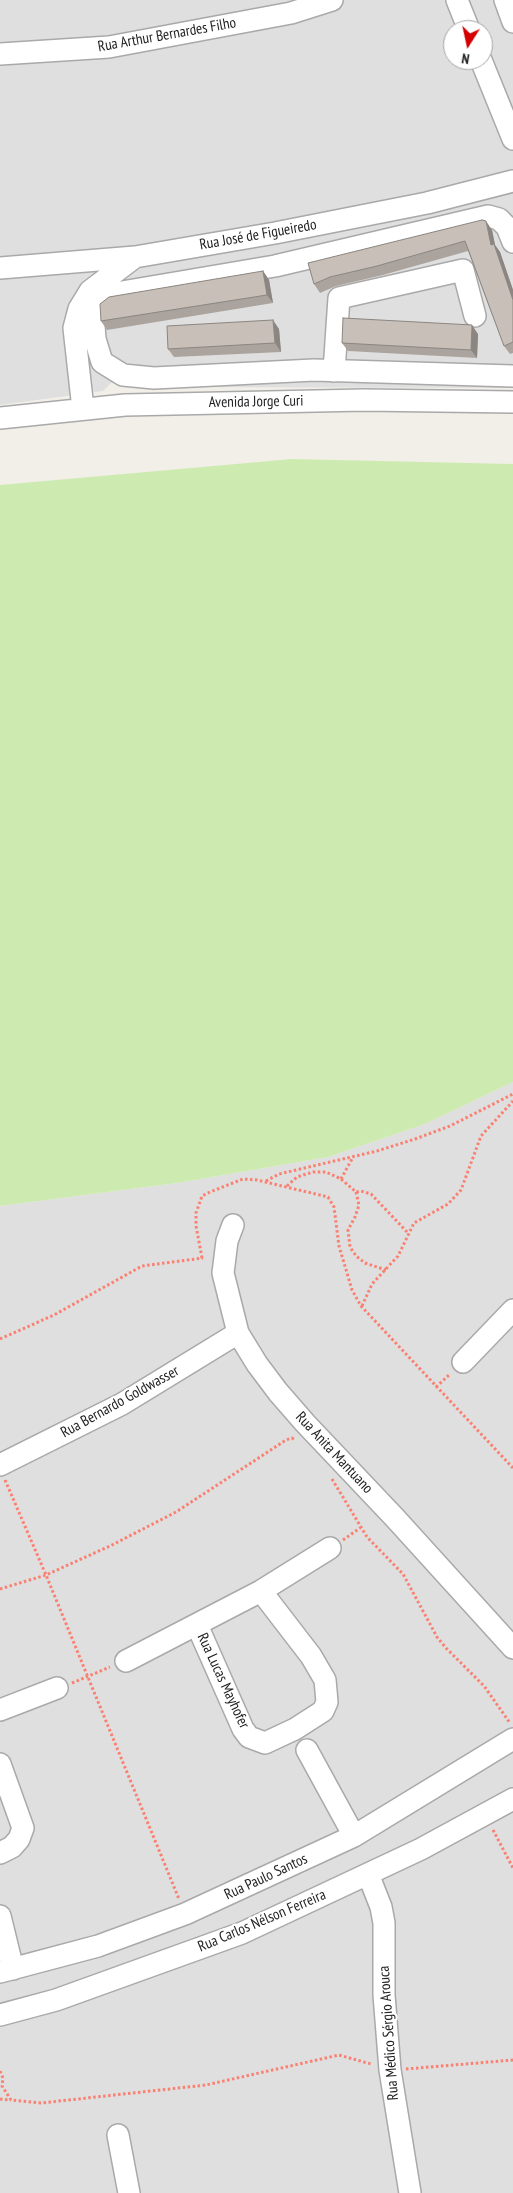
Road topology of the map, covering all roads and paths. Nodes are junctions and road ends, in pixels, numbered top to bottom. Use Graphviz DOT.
graph roads {
  1 [pos="332,0"];
  2 [pos="457,0"];
  3 [pos="505,0"];
  4 [pos="465,20"];
  5 [pos="513,22"];
  6 [pos="0,54"];
  7 [pos="485,70"];
  8 [pos="513,139"];
  9 [pos="513,181"];
  10 [pos="513,242"];
  11 [pos="135,257"];
  12 [pos="0,268"];
  13 [pos="475,316"];
  14 [pos="324,371"];
  15 [pos="513,376"];
  16 [pos="317,401"];
  17 [pos="513,402"];
  18 [pos="83,409"];
  19 [pos="0,418"];
  20 [pos="513,1094"];
  21 [pos="513,1101"];
  22 [pos="353,1157"];
  23 [pos="341,1179"];
  24 [pos="266,1181"];
  25 [pos="287,1186"];
  26 [pos="356,1192"];
  27 [pos="233,1225"];
  28 [pos="408,1233"];
  29 [pos="224,1256"];
  30 [pos="202,1258"];
  31 [pos="386,1270"];
  32 [pos="361,1306"];
  33 [pos="513,1310"];
  34 [pos="238,1333"];
  35 [pos="0,1339"];
  36 [pos="463,1362"];
  37 [pos="444,1379"];
  38 [pos="436,1387"];
  39 [pos="297,1441"];
  40 [pos="513,1468"];
  41 [pos="2,1471"];
  42 [pos="328,1474"];
  43 [pos="360,1528"];
  44 [pos="351,1534"];
  45 [pos="330,1548"];
  46 [pos="46,1575"];
  47 [pos="0,1589"];
  48 [pos="261,1591"];
  49 [pos="197,1625"];
  50 [pos="513,1648"];
  51 [pos="126,1660"];
  52 [pos="104,1670"];
  53 [pos="88,1677"];
  54 [pos="79,1680"];
  55 [pos="57,1688"];
  56 [pos="0,1710"];
  57 [pos="313,1718"];
  58 [pos="513,1727"];
  59 [pos="277,1738"];
  60 [pos="513,1739"];
  61 [pos="307,1750"];
  62 [pos="0,1764"];
  63 [pos="513,1798"];
  64 [pos="486,1813"];
  65 [pos="354,1836"];
  66 [pos="0,1853"];
  67 [pos="513,1868"];
  68 [pos="368,1874"];
  69 [pos="185,1914"];
  70 [pos="0,1916"];
  71 [pos="6,1971"];
  72 [pos="0,2015"];
  73 [pos="513,2060"];
  74 [pos="390,2070"];
  75 [pos="0,2071"];
  76 [pos="1,2088"];
  77 [pos="0,2099"];
  78 [pos="11,2100"];
  79 [pos="118,2135"];
  80 [pos="130,2193"];
  81 [pos="410,2193"];
  1 -- 6 [label="street, Rua Arthur Bernardes Filho"];
  2 -- 4 [label="street"];
  3 -- 5 [label="street"];
  7 -- 8 [label="street"];
  9 -- 11 [label="street, Rua José de Figueiredo"];
  10 -- 14 [label="street"];
  11 -- 12 [label="street, Rua José de Figueiredo"];
  11 -- 18 [label="street"];
  13 -- 14 [label="street"];
  14 -- 15 [label="street"];
  14 -- 16 [label="street"];
  16 -- 17 [label="street, Avenida Jorge Curi"];
  16 -- 18 [label="street, Avenida Jorge Curi"];
  18 -- 19 [label="street, Avenida Jorge Curi"];
  20 -- 22 [label="path"];
  21 -- 28 [label="path"];
  22 -- 23 [label="path"];
  22 -- 24 [label="path"];
  23 -- 25 [label="path"];
  23 -- 26 [label="path"];
  24 -- 25 [label="path"];
  24 -- 30 [label="path"];
  25 -- 32 [label="path"];
  26 -- 28 [label="path"];
  26 -- 31 [label="path"];
  27 -- 29 [label="street, Rua Anita Mantuano"];
  28 -- 31 [label="path"];
  29 -- 30 [label="path"];
  29 -- 34 [label="street, Rua Anita Mantuano"];
  30 -- 35 [label="path"];
  31 -- 32 [label="path"];
  32 -- 38 [label="path"];
  33 -- 36 [label="street"];
  34 -- 41 [label="street, Rua Bernardo Goldwasser"];
  34 -- 50 [label="street, Rua Anita Mantuano"];
  37 -- 38 [label="path"];
  38 -- 40 [label="path"];
  39 -- 46 [label="path"];
  41 -- 46 [label="path"];
  42 -- 43 [label="path"];
  43 -- 44 [label="path"];
  43 -- 58 [label="path"];
  45 -- 48 [label="street"];
  46 -- 47 [label="path"];
  46 -- 53 [label="path"];
  48 -- 49 [label="street"];
  48 -- 57 [label="street, Rua Lucas Mayhofer"];
  49 -- 51 [label="street"];
  49 -- 59 [label="street, Rua Lucas Mayhofer"];
  52 -- 53 [label="path"];
  53 -- 54 [label="path"];
  53 -- 69 [label="path"];
  55 -- 56 [label="street"];
  57 -- 59 [label="street, Rua Lucas Mayhofer"];
  57 -- 61 [label="street, Rua Lucas Mayhofer"];
  59 -- 61 [label="street, Rua Lucas Mayhofer"];
  60 -- 65 [label="street, Rua Paulo Santos"];
  61 -- 65 [label="street"];
  62 -- 66 [label="street"];
  63 -- 64 [label="street, Rua Carlos Nélson Ferreira"];
  64 -- 67 [label="path"];
  64 -- 68 [label="street, Rua Carlos Nélson Ferreira"];
  65 -- 69 [label="street, Rua Paulo Santos"];
  68 -- 72 [label="street, Rua Carlos Nélson Ferreira"];
  68 -- 74 [label="street, Rua Médico Sérgio Arouca"];
  69 -- 71 [label="street, Rua Paulo Santos"];
  70 -- 71 [label="street"];
  73 -- 74 [label="path"];
  74 -- 78 [label="path"];
  74 -- 81 [label="street, Rua Médico Sérgio Arouca"];
  75 -- 76 [label="path"];
  76 -- 78 [label="path"];
  77 -- 78 [label="path"];
  79 -- 80 [label="street"];
}
